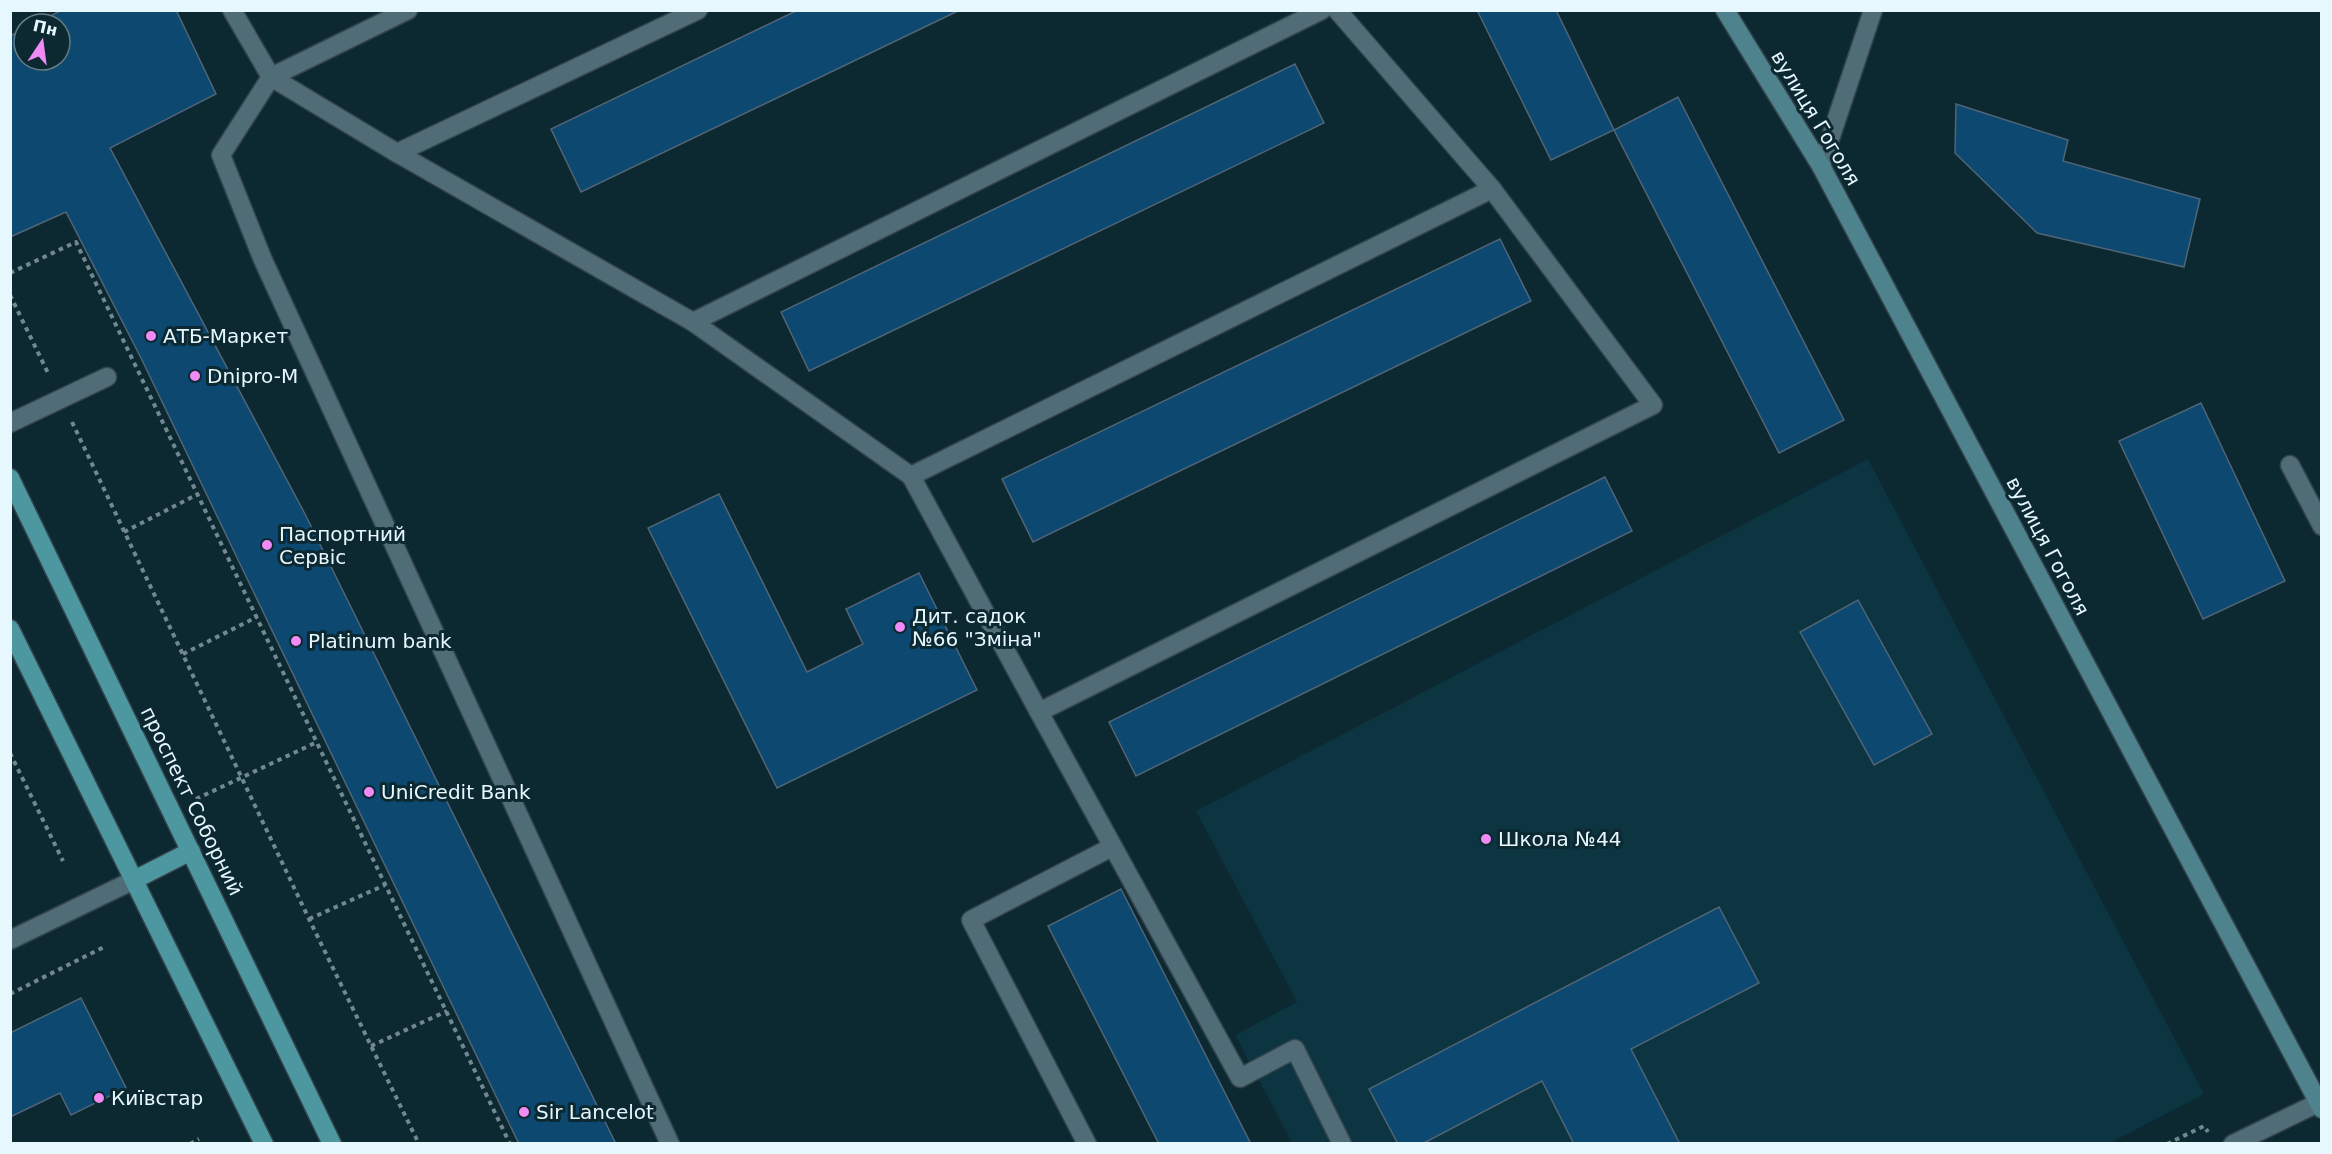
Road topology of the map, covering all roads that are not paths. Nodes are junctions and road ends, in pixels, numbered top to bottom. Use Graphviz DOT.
graph roads {
  1 [pos="232,10"];
  2 [pos="408,10"];
  3 [pos="698,10"];
  4 [pos="1322,10"];
  5 [pos="1337,10"];
  6 [pos="1725,10"];
  7 [pos="1873,10"];
  8 [pos="271,77"];
  9 [pos="396,153"];
  10 [pos="1821,166"];
  11 [pos="1492,189"];
  12 [pos="693,322"];
  13 [pos="107,377"];
  14 [pos="10,423"];
  15 [pos="2290,465"];
  16 [pos="911,476"];
  17 [pos="10,478"];
  18 [pos="2322,526"];
  19 [pos="10,629"];
  20 [pos="1039,712"];
  21 [pos="1112,847"];
  22 [pos="191,851"];
  23 [pos="134,880"];
  24 [pos="10,940"];
  25 [pos="2320,1106"];
  26 [pos="264,1143"];
  27 [pos="332,1143"];
  28 [pos="670,1143"];
  29 [pos="1087,1143"];
  30 [pos="1342,1143"];
  31 [pos="2234,1143"];
  1 -- 8 [label="street"];
  2 -- 8 [label="street"];
  3 -- 9 [label="street"];
  4 -- 12 [label="street"];
  5 -- 11 [label="street"];
  6 -- 10 [label="street, вулиця Гоголя"];
  7 -- 10 [label="street"];
  8 -- 9 [label="street"];
  8 -- 28 [label="street"];
  9 -- 12 [label="street"];
  10 -- 25 [label="street, вулиця Гоголя"];
  11 -- 16 [label="street"];
  11 -- 20 [label="street"];
  12 -- 16 [label="street"];
  13 -- 14 [label="street"];
  15 -- 18 [label="street"];
  16 -- 20 [label="street"];
  17 -- 22 [label="main road, проспект Соборний"];
  19 -- 23 [label="main road"];
  20 -- 21 [label="street"];
  21 -- 29 [label="street"];
  21 -- 30 [label="street"];
  22 -- 23 [label="main road"];
  22 -- 27 [label="main road, проспект Соборний"];
  23 -- 24 [label="street"];
  23 -- 26 [label="main road"];
  25 -- 31 [label="street"];
}
